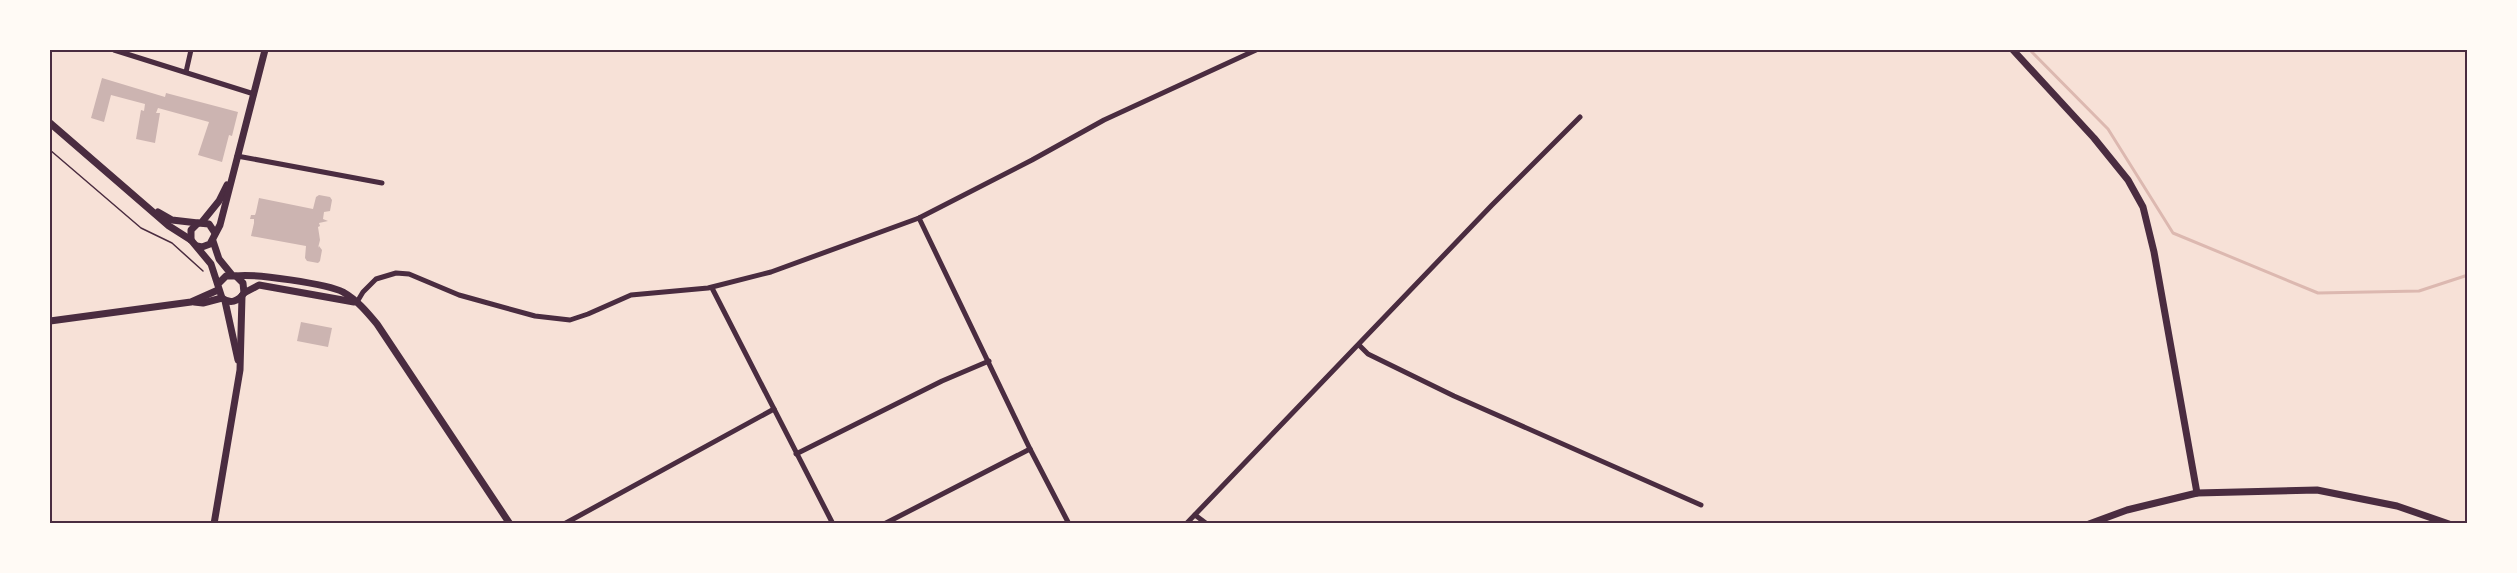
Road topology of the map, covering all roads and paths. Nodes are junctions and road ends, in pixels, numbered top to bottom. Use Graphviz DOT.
graph roads {
  1 [pos="114,50"];
  2 [pos="191,50"];
  3 [pos="265,50"];
  4 [pos="1256,50"];
  5 [pos="2013,50"];
  6 [pos="186,72"];
  7 [pos="254,94"];
  8 [pos="1580,117"];
  9 [pos="50,123"];
  10 [pos="50,150"];
  11 [pos="237,156"];
  12 [pos="231,177"];
  13 [pos="382,183"];
  14 [pos="146,205"];
  15 [pos="919,218"];
  16 [pos="200,223"];
  17 [pos="214,233"];
  18 [pos="191,240"];
  19 [pos="213,241"];
  20 [pos="197,246"];
  21 [pos="207,276"];
  22 [pos="234,276"];
  23 [pos="218,287"];
  24 [pos="712,288"];
  25 [pos="243,295"];
  26 [pos="224,300"];
  27 [pos="191,302"];
  28 [pos="357,302"];
  29 [pos="50,321"];
  30 [pos="1359,345"];
  31 [pos="989,361"];
  32 [pos="240,370"];
  33 [pos="774,409"];
  34 [pos="1030,449"];
  35 [pos="796,454"];
  36 [pos="2197,493"];
  37 [pos="1701,506"];
  38 [pos="1195,514"];
  39 [pos="214,524"];
  40 [pos="510,524"];
  41 [pos="564,524"];
  42 [pos="833,524"];
  43 [pos="884,524"];
  44 [pos="1069,524"];
  45 [pos="1186,524"];
  46 [pos="1207,524"];
  47 [pos="2089,524"];
  48 [pos="2449,524"];
  1 -- 6 [label="street"];
  2 -- 6 [label="street"];
  3 -- 7 [label="street"];
  4 -- 15 [label="street"];
  5 -- 36 [label="street"];
  6 -- 7 [label="street"];
  7 -- 11 [label="street"];
  8 -- 30 [label="street"];
  9 -- 14 [label="street"];
  10 -- 21 [label="path"];
  11 -- 12 [label="street"];
  11 -- 13 [label="street"];
  12 -- 16 [label="street"];
  12 -- 17 [label="street"];
  14 -- 16 [label="street"];
  14 -- 18 [label="street"];
  15 -- 24 [label="street"];
  15 -- 31 [label="street"];
  16 -- 17 [label="street"];
  16 -- 18 [label="street"];
  17 -- 19 [label="street"];
  18 -- 20 [label="street"];
  19 -- 20 [label="street"];
  19 -- 22 [label="street"];
  20 -- 23 [label="street"];
  22 -- 23 [label="street"];
  22 -- 25 [label="street"];
  22 -- 28 [label="street"];
  23 -- 26 [label="street"];
  23 -- 27 [label="street"];
  24 -- 28 [label="street"];
  24 -- 33 [label="street"];
  25 -- 26 [label="street"];
  25 -- 28 [label="street"];
  25 -- 32 [label="street"];
  26 -- 27 [label="street"];
  26 -- 32 [label="street"];
  27 -- 29 [label="street"];
  28 -- 40 [label="street"];
  30 -- 37 [label="street"];
  30 -- 38 [label="street"];
  31 -- 34 [label="street"];
  31 -- 35 [label="street"];
  32 -- 39 [label="street"];
  33 -- 35 [label="street"];
  33 -- 41 [label="street"];
  34 -- 43 [label="street"];
  34 -- 44 [label="street"];
  35 -- 42 [label="street"];
  36 -- 47 [label="street"];
  36 -- 48 [label="street"];
  38 -- 45 [label="street"];
  38 -- 46 [label="street"];
}
